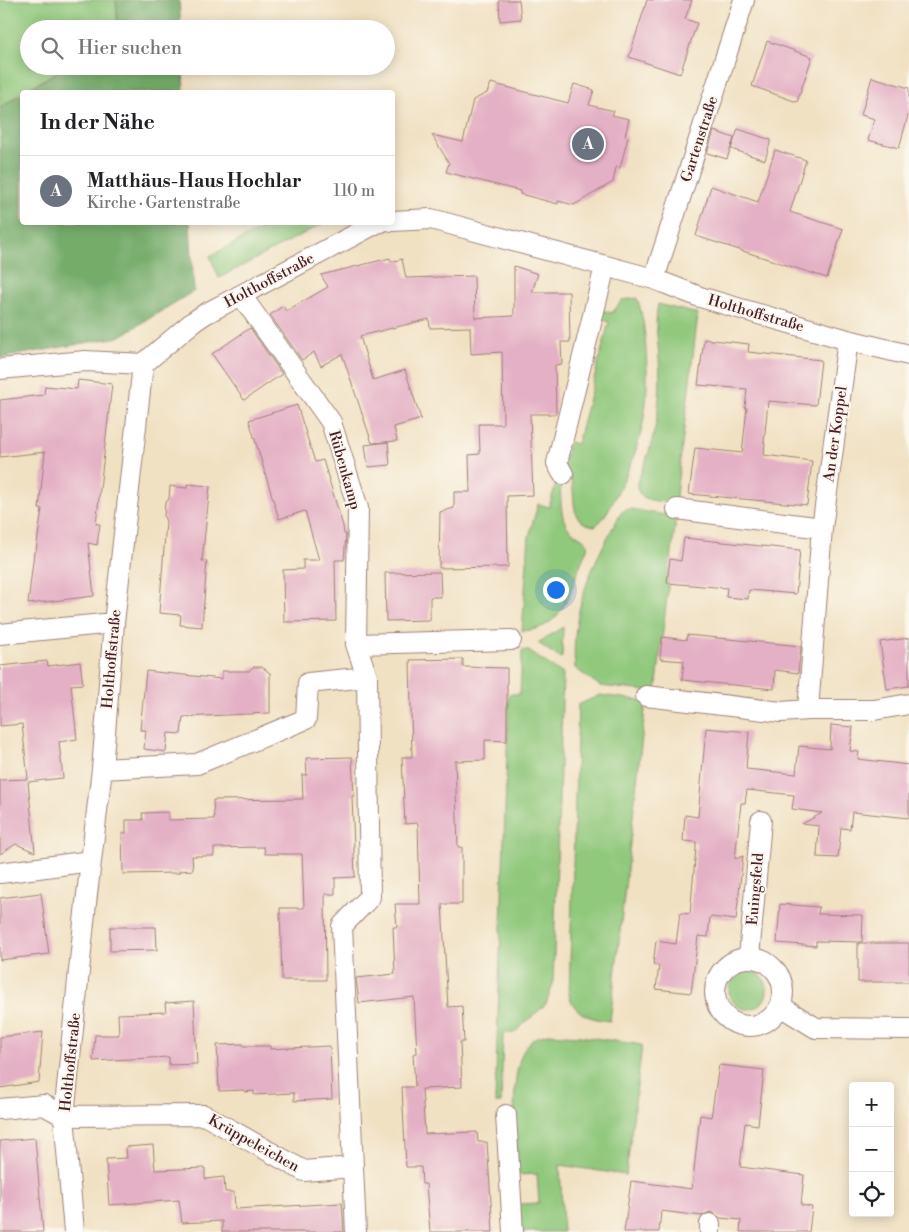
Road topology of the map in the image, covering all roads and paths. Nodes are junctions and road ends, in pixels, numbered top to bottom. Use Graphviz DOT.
graph roads {
  1 [pos="744,0"];
  2 [pos="395,221"];
  3 [pos="373,225"];
  4 [pos="606,266"];
  5 [pos="654,278"];
  6 [pos="241,295"];
  7 [pos="848,340"];
  8 [pos="909,354"];
  9 [pos="143,364"];
  10 [pos="0,370"];
  11 [pos="564,474"];
  12 [pos="677,509"];
  13 [pos="822,528"];
  14 [pos="114,623"];
  15 [pos="0,634"];
  16 [pos="511,640"];
  17 [pos="356,644"];
  18 [pos="367,677"];
  19 [pos="646,696"];
  20 [pos="909,704"];
  21 [pos="808,710"];
  22 [pos="102,770"];
  23 [pos="761,821"];
  24 [pos="91,861"];
  25 [pos="0,873"];
  26 [pos="749,957"];
  27 [pos="780,1006"];
  28 [pos="909,1029"];
  29 [pos="0,1109"];
  30 [pos="64,1116"];
  31 [pos="506,1116"];
  32 [pos="353,1167"];
  33 [pos="74,1232"];
  34 [pos="356,1232"];
  35 [pos="513,1232"];
  1 -- 5 [label="street, Gartenstraße"];
  2 -- 4 [label="street, Holthoffstraße"];
  3 -- 6 [label="street, Holthoffstraße"];
  4 -- 5 [label="street, Holthoffstraße"];
  4 -- 11 [label="street"];
  5 -- 7 [label="street, Holthoffstraße"];
  6 -- 9 [label="street, Holthoffstraße"];
  6 -- 17 [label="street, Rübenkamp"];
  7 -- 8 [label="street, Holthoffstraße"];
  7 -- 13 [label="street, An der Koppel"];
  9 -- 10 [label="street"];
  9 -- 14 [label="street, Holthoffstraße"];
  12 -- 13 [label="street"];
  13 -- 21 [label="street, An der Koppel"];
  14 -- 15 [label="street"];
  14 -- 22 [label="street, Holthoffstraße"];
  16 -- 17 [label="street"];
  17 -- 18 [label="street, Rübenkamp"];
  18 -- 22 [label="street"];
  18 -- 32 [label="street, Rübenkamp"];
  19 -- 21 [label="street"];
  20 -- 21 [label="street"];
  22 -- 24 [label="street, Holthoffstraße"];
  23 -- 26 [label="street, Euingsfeld"];
  24 -- 25 [label="street"];
  24 -- 30 [label="street, Holthoffstraße"];
  26 -- 27 [label="street"];
  26 -- 27 [label="street"];
  27 -- 28 [label="street"];
  29 -- 30 [label="street"];
  30 -- 32 [label="street, Krüppeleichen"];
  30 -- 33 [label="street, Holthoffstraße"];
  31 -- 35 [label="street"];
  32 -- 34 [label="street"];
}
